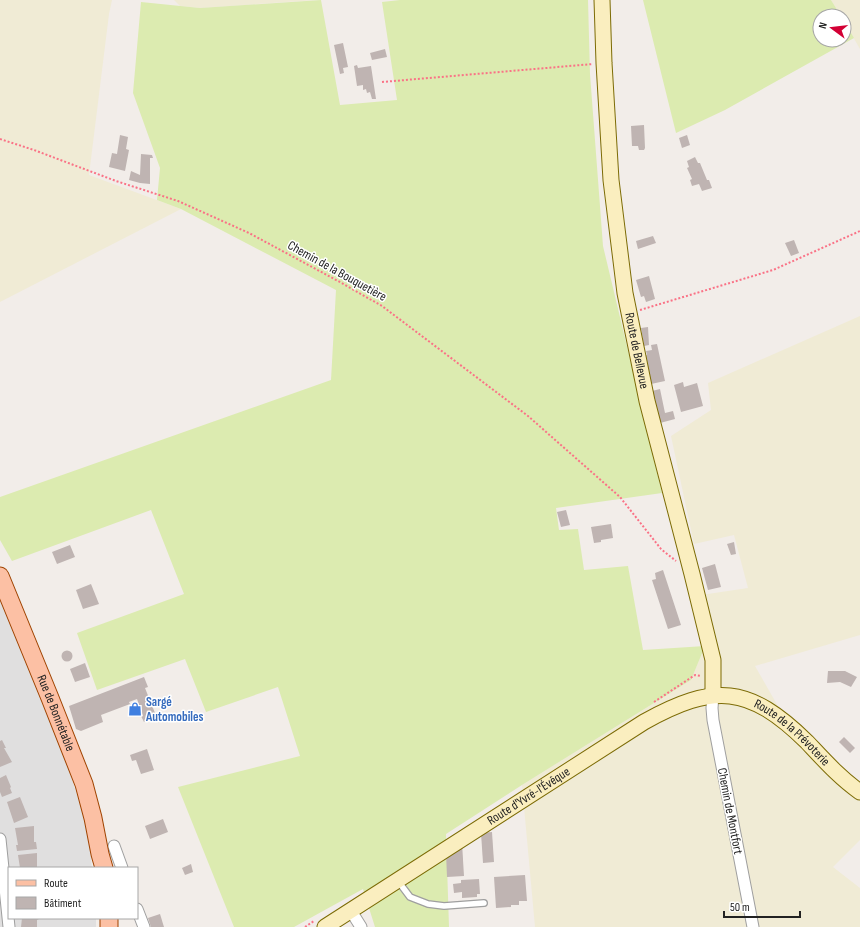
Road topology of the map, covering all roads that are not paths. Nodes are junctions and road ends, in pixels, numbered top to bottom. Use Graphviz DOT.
graph roads {
  1 [pos="602,0"];
  2 [pos="0,576"];
  3 [pos="713,695"];
  4 [pos="860,792"];
  5 [pos="0,839"];
  6 [pos="104,859"];
  7 [pos="120,867"];
  8 [pos="398,880"];
  9 [pos="484,903"];
  10 [pos="351,911"];
  11 [pos="138,912"];
  12 [pos="8,917"];
  13 [pos="144,927"];
  14 [pos="325,927"];
  15 [pos="362,927"];
  16 [pos="753,927"];
  1 -- 3 [label="street, Route de Bellevue"];
  2 -- 6 [label="main road, Rue de Bonnétable"];
  3 -- 4 [label="street, Route de la Prévoterie"];
  3 -- 8 [label="street, Route d'Yvré-l'Évêque"];
  3 -- 16 [label="street, Chemin de Montfort"];
  5 -- 12 [label="street"];
  6 -- 7 [label="street"];
  8 -- 9 [label="lane"];
  8 -- 10 [label="street, Route d'Yvré-l'Évêque"];
  10 -- 14 [label="street, Route d'Yvré-l'Évêque"];
  10 -- 15 [label="street"];
  11 -- 13 [label="street"];
}
